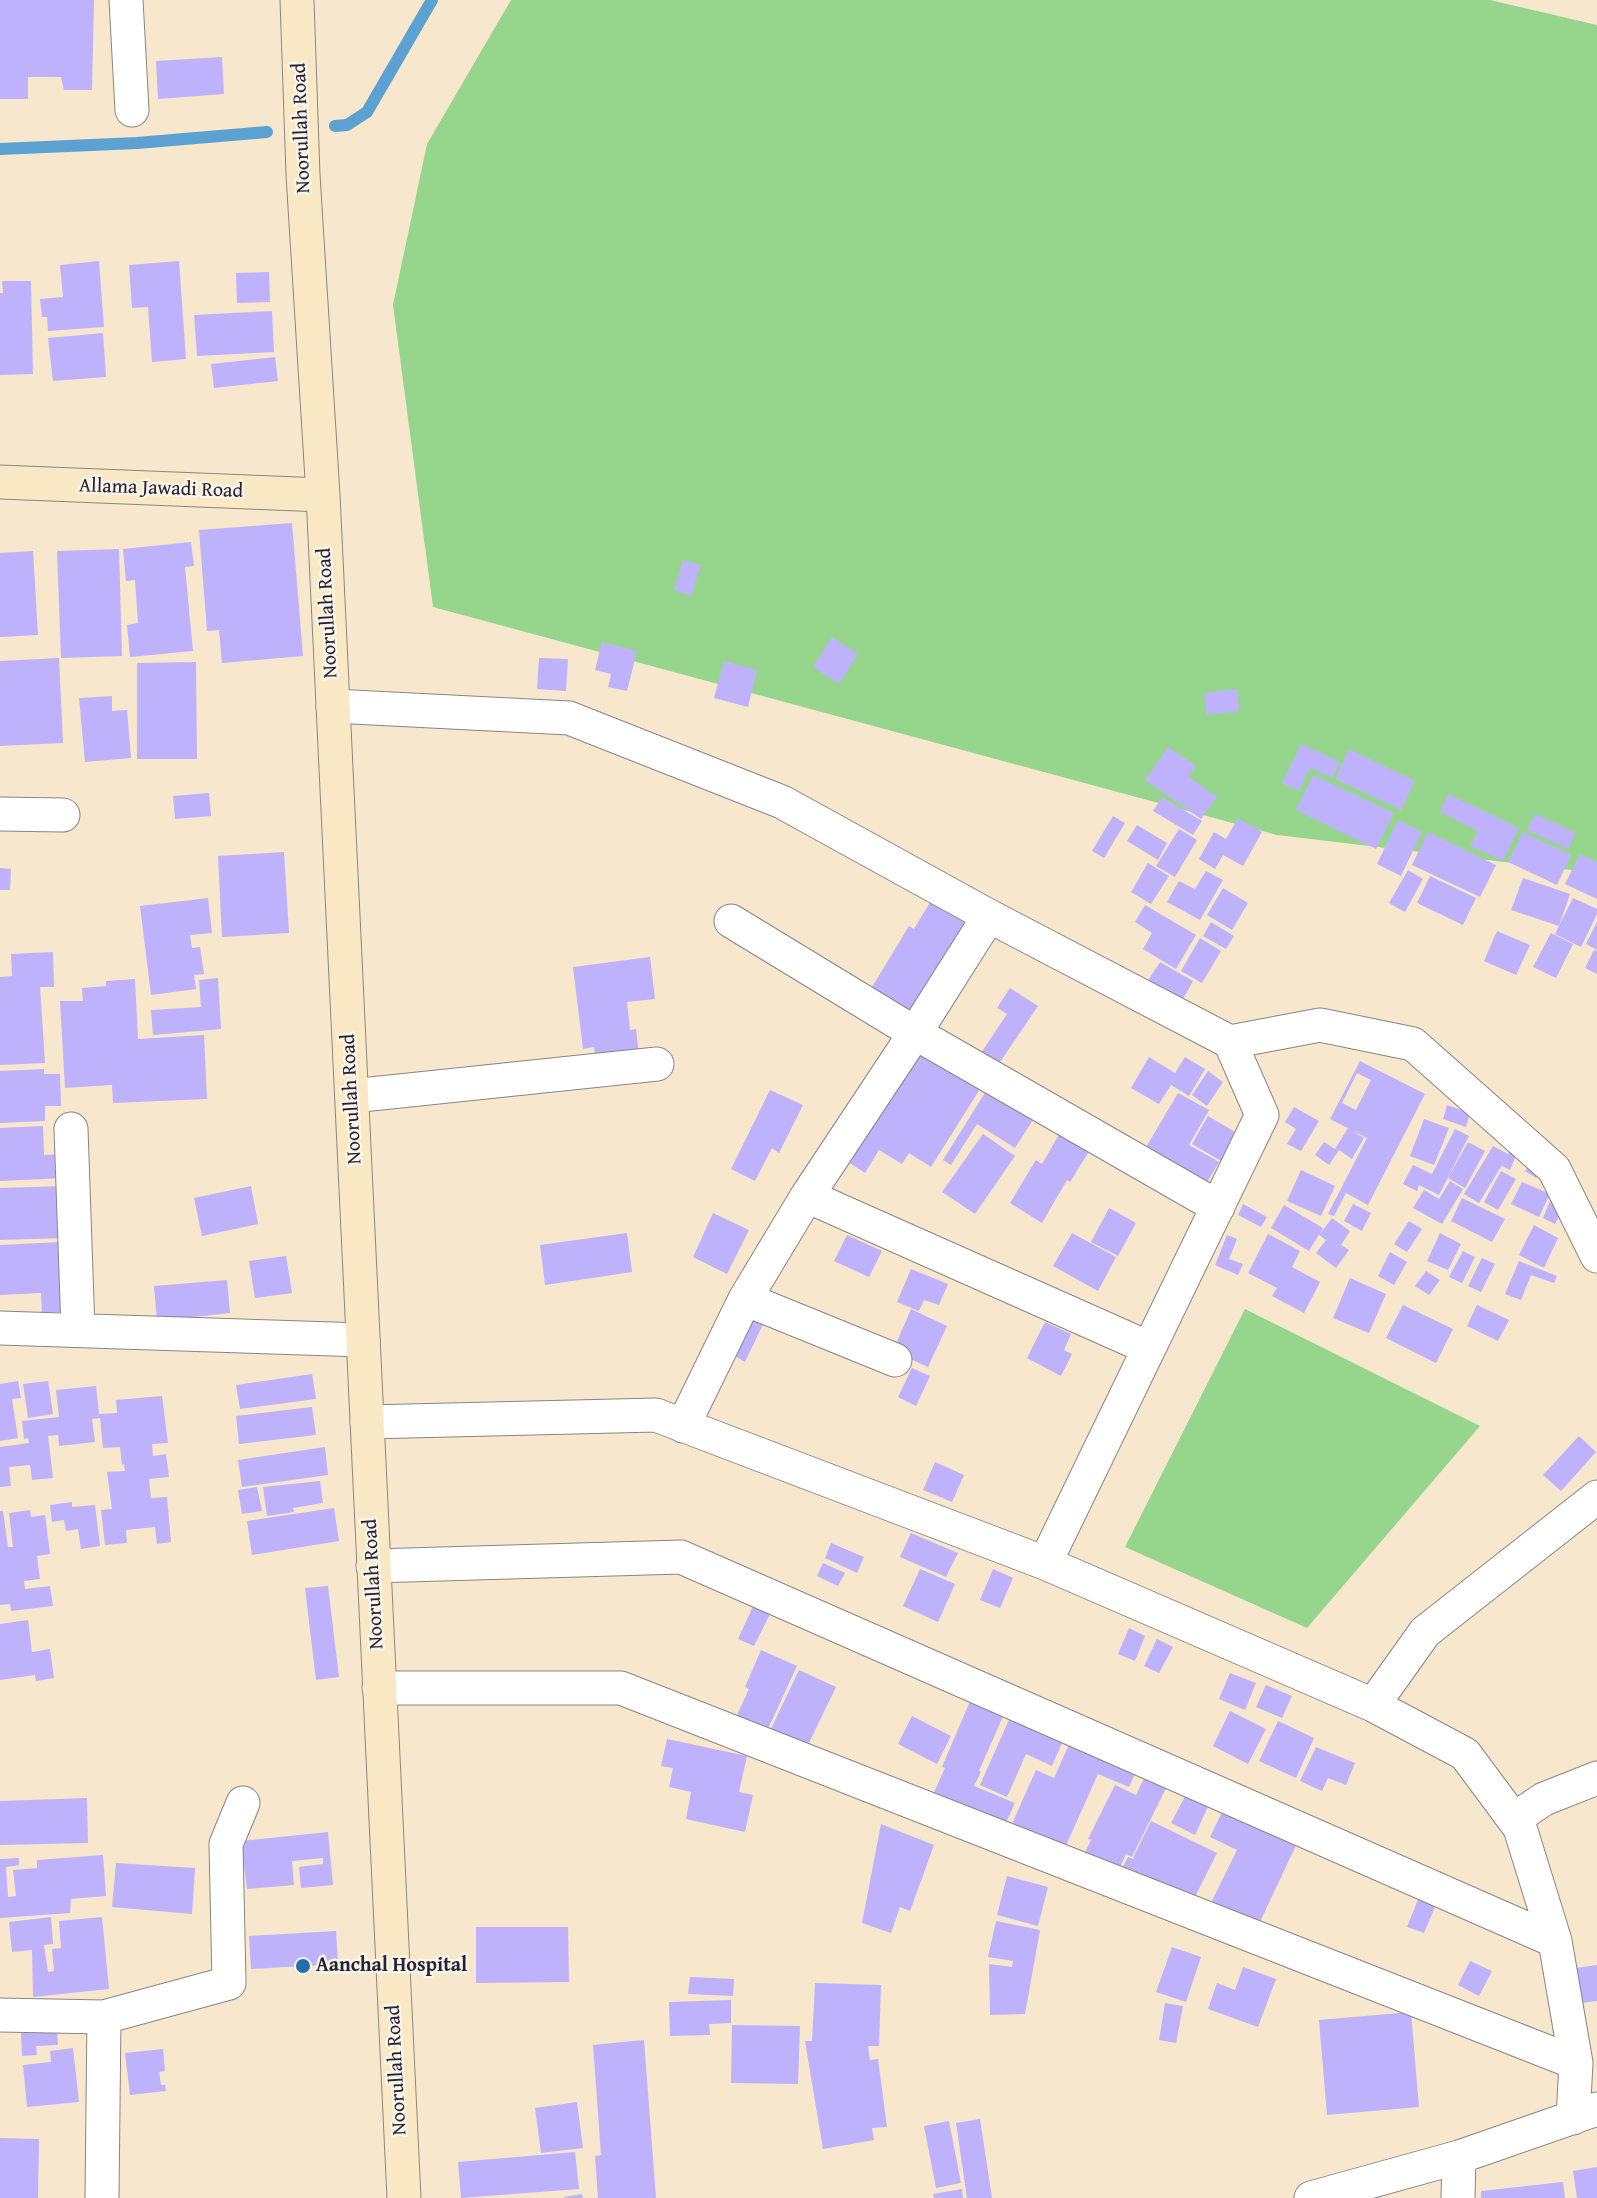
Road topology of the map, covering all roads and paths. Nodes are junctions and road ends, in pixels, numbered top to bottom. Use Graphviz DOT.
graph roads {
  1 [pos="126,0"];
  2 [pos="297,0"];
  3 [pos="132,110"];
  4 [pos="0,482"];
  5 [pos="323,495"];
  6 [pos="333,706"];
  7 [pos="0,814"];
  8 [pos="63,815"];
  9 [pos="989,916"];
  10 [pos="731,921"];
  11 [pos="915,1033"];
  12 [pos="1230,1042"];
  13 [pos="657,1064"];
  14 [pos="352,1096"];
  15 [pos="71,1129"];
  16 [pos="807,1196"];
  17 [pos="1218,1208"];
  18 [pos="1597,1256"];
  19 [pos="745,1299"];
  20 [pos="0,1328"];
  21 [pos="78,1330"];
  22 [pos="363,1340"];
  23 [pos="1149,1348"];
  24 [pos="895,1360"];
  25 [pos="367,1422"];
  26 [pos="684,1426"];
  27 [pos="1597,1497"];
  28 [pos="1046,1563"];
  29 [pos="374,1566"];
  30 [pos="379,1688"];
  31 [pos="1373,1705"];
  32 [pos="1597,1778"];
  33 [pos="243,1803"];
  34 [pos="1514,1819"];
  35 [pos="1555,1941"];
  36 [pos="0,2015"];
  37 [pos="104,2017"];
  38 [pos="1576,2063"];
  39 [pos="1585,2113"];
  40 [pos="1460,2157"];
  41 [pos="102,2198"];
  42 [pos="404,2198"];
  43 [pos="1311,2198"];
  44 [pos="1458,2198"];
  1 -- 3 [label="street"];
  2 -- 5 [label="main road, Noorullah Road"];
  4 -- 5 [label="main road, Allama Jawadi Road"];
  5 -- 6 [label="main road, Noorullah Road"];
  6 -- 9 [label="street"];
  6 -- 14 [label="main road, Noorullah Road"];
  7 -- 8 [label="street"];
  9 -- 11 [label="street"];
  9 -- 12 [label="street"];
  10 -- 11 [label="street"];
  11 -- 16 [label="street"];
  11 -- 17 [label="street"];
  12 -- 17 [label="street"];
  12 -- 18 [label="street"];
  13 -- 14 [label="street"];
  14 -- 22 [label="main road, Noorullah Road"];
  15 -- 21 [label="street"];
  16 -- 19 [label="street"];
  16 -- 23 [label="street"];
  17 -- 23 [label="street"];
  19 -- 24 [label="street"];
  19 -- 26 [label="street"];
  20 -- 21 [label="street"];
  21 -- 22 [label="street"];
  22 -- 25 [label="main road, Noorullah Road"];
  23 -- 28 [label="street"];
  25 -- 26 [label="street"];
  25 -- 29 [label="main road, Noorullah Road"];
  26 -- 28 [label="street"];
  27 -- 31 [label="street"];
  28 -- 31 [label="street"];
  29 -- 30 [label="main road, Noorullah Road"];
  29 -- 35 [label="street"];
  30 -- 38 [label="street"];
  30 -- 42 [label="main road, Noorullah Road"];
  31 -- 34 [label="street"];
  32 -- 34 [label="street"];
  33 -- 37 [label="street"];
  34 -- 35 [label="street"];
  35 -- 38 [label="street"];
  36 -- 37 [label="street"];
  37 -- 41 [label="street"];
  38 -- 39 [label="street"];
  39 -- 40 [label="street"];
  40 -- 43 [label="street"];
  40 -- 44 [label="street"];
}
